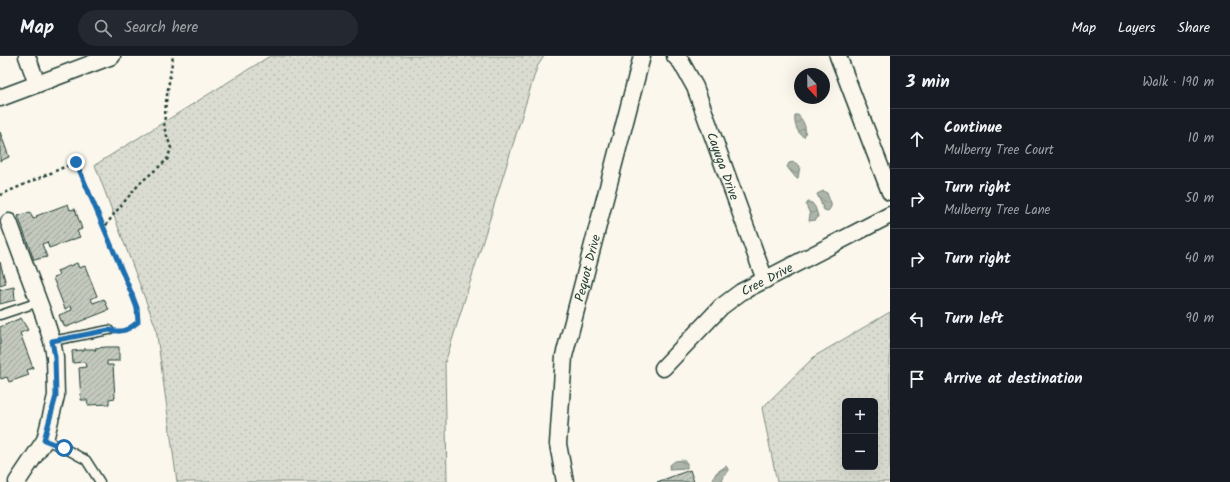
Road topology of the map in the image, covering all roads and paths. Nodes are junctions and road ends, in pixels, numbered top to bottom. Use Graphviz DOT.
graph roads {
  1 [pos="26,56"];
  2 [pos="112,56"];
  3 [pos="173,56"];
  4 [pos="642,56"];
  5 [pos="675,56"];
  6 [pos="838,56"];
  7 [pos="37,84"];
  8 [pos="0,98"];
  9 [pos="890,192"];
  10 [pos="0,195"];
  11 [pos="890,215"];
  12 [pos="9,222"];
  13 [pos="104,228"];
  14 [pos="765,280"];
  15 [pos="39,302"];
  16 [pos="0,315"];
  17 [pos="109,330"];
  18 [pos="52,341"];
  19 [pos="663,368"];
  20 [pos="44,440"];
  21 [pos="17,482"];
  22 [pos="100,482"];
  23 [pos="565,482"];
  1 -- 7 [label="street"];
  2 -- 7 [label="street"];
  3 -- 13 [label="path"];
  4 -- 23 [label="street, Pequot Drive"];
  5 -- 14 [label="street, Cayuga Drive"];
  6 -- 9 [label="street"];
  7 -- 8 [label="street"];
  10 -- 13 [label="path"];
  11 -- 14 [label="street, Cree Drive"];
  12 -- 15 [label="street"];
  13 -- 17 [label="path"];
  14 -- 19 [label="street, Cree Drive"];
  15 -- 16 [label="lane"];
  15 -- 18 [label="street"];
  17 -- 18 [label="lane"];
  18 -- 20 [label="street"];
  20 -- 21 [label="street"];
  20 -- 22 [label="lane"];
}
